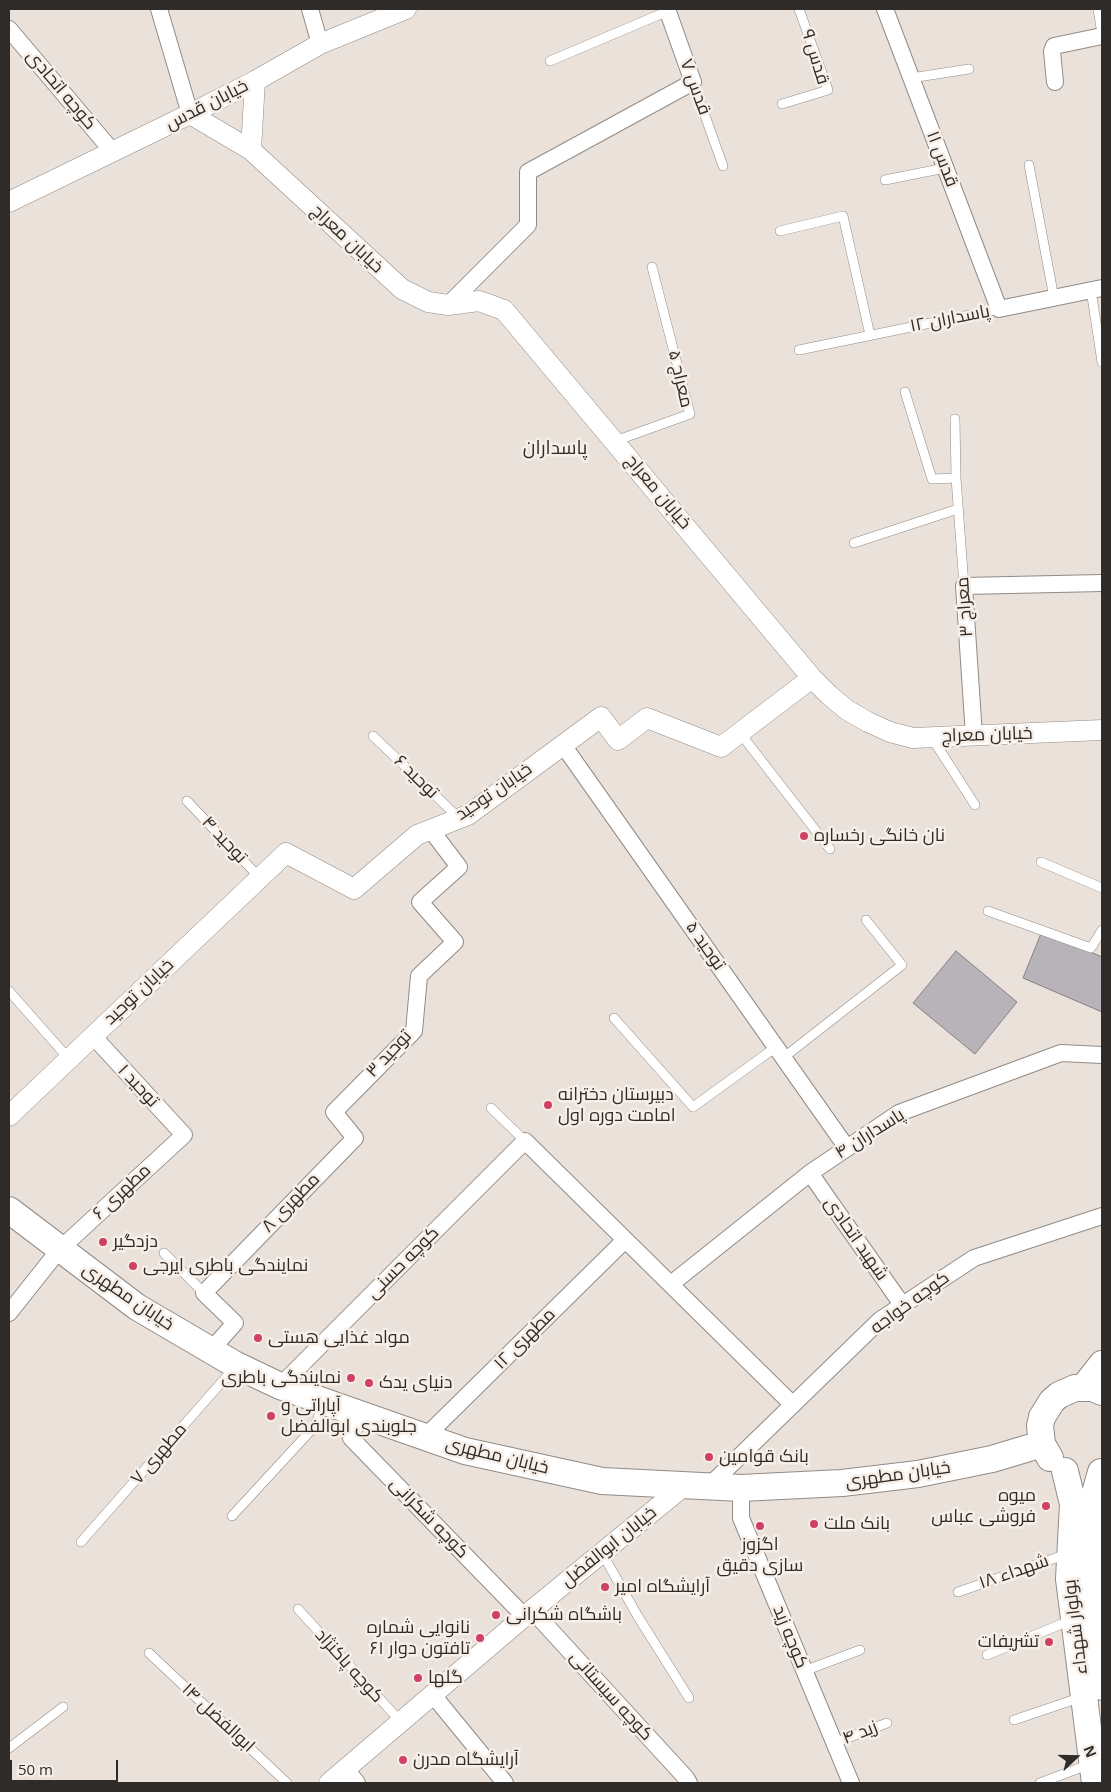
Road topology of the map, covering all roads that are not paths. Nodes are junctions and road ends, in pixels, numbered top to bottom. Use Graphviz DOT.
graph roads {
  1 [pos="159,9"];
  2 [pos="310,9"];
  3 [pos="406,9"];
  4 [pos="799,9"];
  5 [pos="885,9"];
  6 [pos="1098,9"];
  7 [pos="668,10"];
  8 [pos="9,29"];
  9 [pos="1102,35"];
  10 [pos="320,44"];
  11 [pos="550,61"];
  12 [pos="969,69"];
  13 [pos="911,78"];
  14 [pos="255,81"];
  15 [pos="693,82"];
  16 [pos="1055,82"];
  17 [pos="782,104"];
  18 [pos="190,114"];
  19 [pos="251,150"];
  20 [pos="113,152"];
  21 [pos="723,166"];
  22 [pos="1029,166"];
  23 [pos="945,168"];
  24 [pos="885,180"];
  25 [pos="9,202"];
  26 [pos="780,231"];
  27 [pos="652,267"];
  28 [pos="1097,289"];
  29 [pos="1054,298"];
  30 [pos="448,305"];
  31 [pos="999,309"];
  32 [pos="870,335"];
  33 [pos="799,350"];
  34 [pos="1102,362"];
  35 [pos="905,392"];
  36 [pos="955,419"];
  37 [pos="615,441"];
  38 [pos="956,478"];
  39 [pos="958,509"];
  40 [pos="854,543"];
  41 [pos="1102,583"];
  42 [pos="964,586"];
  43 [pos="812,678"];
  44 [pos="1102,730"];
  45 [pos="739,733"];
  46 [pos="373,736"];
  47 [pos="974,736"];
  48 [pos="932,737"];
  49 [pos="563,744"];
  50 [pos="187,801"];
  51 [pos="975,805"];
  52 [pos="459,819"];
  53 [pos="431,830"];
  54 [pos="830,849"];
  55 [pos="1041,862"];
  56 [pos="260,878"];
  57 [pos="1102,888"];
  58 [pos="988,911"];
  59 [pos="866,920"];
  60 [pos="1102,930"];
  61 [pos="9,991"];
  62 [pos="614,1018"];
  63 [pos="93,1036"];
  64 [pos="780,1052"];
  65 [pos="1102,1054"];
  66 [pos="69,1059"];
  67 [pos="491,1108"];
  68 [pos="334,1112"];
  69 [pos="9,1116"];
  70 [pos="184,1135"];
  71 [pos="525,1141"];
  72 [pos="847,1148"];
  73 [pos="810,1173"];
  74 [pos="9,1210"];
  75 [pos="1102,1216"];
  76 [pos="625,1240"];
  77 [pos="59,1250"];
  78 [pos="164,1254"];
  79 [pos="671,1284"];
  80 [pos="204,1292"];
  81 [pos="903,1306"];
  82 [pos="9,1313"];
  83 [pos="211,1350"];
  84 [pos="1102,1364"];
  85 [pos="236,1365"];
  86 [pos="280,1386"];
  87 [pos="1093,1390"];
  88 [pos="324,1401"];
  89 [pos="793,1405"];
  90 [pos="359,1414"];
  91 [pos="425,1437"];
  92 [pos="1042,1444"];
  93 [pos="1065,1471"];
  94 [pos="1102,1471"];
  95 [pos="696,1486"];
  96 [pos="741,1488"];
  97 [pos="232,1516"];
  98 [pos="81,1542"];
  99 [pos="602,1553"];
  100 [pos="1070,1553"];
  101 [pos="958,1592"];
  102 [pos="298,1609"];
  103 [pos="528,1613"];
  104 [pos="1074,1619"];
  105 [pos="860,1650"];
  106 [pos="149,1653"];
  107 [pos="987,1655"];
  108 [pos="804,1671"];
  109 [pos="1093,1692"];
  110 [pos="433,1695"];
  111 [pos="689,1698"];
  112 [pos="63,1708"];
  113 [pos="1014,1720"];
  114 [pos="401,1722"];
  115 [pos="887,1723"];
  116 [pos="834,1743"];
  117 [pos="9,1748"];
  118 [pos="1094,1773"];
  119 [pos="351,1776"];
  120 [pos="287,1783"];
  121 [pos="329,1783"];
  122 [pos="505,1783"];
  123 [pos="689,1783"];
  124 [pos="851,1783"];
  125 [pos="1040,1783"];
  1 -- 18 [label="street"];
  2 -- 10 [label="street"];
  3 -- 10 [label="street, خیابان قدس"];
  4 -- 17 [label="lane, قدس ۹"];
  5 -- 13 [label="street, قدس ۱۱"];
  6 -- 9 [label="lane"];
  7 -- 11 [label="lane"];
  7 -- 15 [label="street, قدس ۷"];
  8 -- 20 [label="street, کوچه اتحادی"];
  9 -- 16 [label="street"];
  10 -- 14 [label="street, خیابان قدس"];
  12 -- 13 [label="lane"];
  13 -- 23 [label="street, قدس ۱۱"];
  14 -- 18 [label="street, خیابان قدس"];
  14 -- 19 [label="street"];
  15 -- 21 [label="lane, قدس ۷"];
  15 -- 30 [label="street"];
  18 -- 19 [label="street, خیابان معراج"];
  18 -- 20 [label="street, خیابان قدس"];
  19 -- 30 [label="street, خیابان معراج"];
  20 -- 25 [label="street, خیابان قدس"];
  22 -- 29 [label="lane"];
  23 -- 24 [label="lane"];
  23 -- 31 [label="street, قدس ۱۱"];
  26 -- 32 [label="lane"];
  27 -- 37 [label="lane, معراج ۵"];
  28 -- 29 [label="street, پاسداران ۱۲"];
  28 -- 34 [label="lane"];
  29 -- 31 [label="street, پاسداران ۱۲"];
  30 -- 37 [label="street, خیابان معراج"];
  31 -- 32 [label="lane, پاسداران ۱۲"];
  32 -- 33 [label="lane, پاسداران ۱۲"];
  35 -- 38 [label="lane"];
  36 -- 38 [label="lane, معراج ۳"];
  37 -- 43 [label="street, خیابان معراج"];
  38 -- 39 [label="lane, معراج ۳"];
  39 -- 40 [label="lane"];
  39 -- 42 [label="lane, معراج ۳"];
  41 -- 42 [label="street"];
  42 -- 47 [label="street, معراج ۳"];
  43 -- 45 [label="street, خیابان توحید"];
  43 -- 48 [label="street, خیابان معراج"];
  44 -- 47 [label="street, خیابان معراج"];
  45 -- 49 [label="street, خیابان توحید"];
  45 -- 54 [label="lane"];
  46 -- 52 [label="lane, توحید ۶"];
  47 -- 48 [label="street, خیابان معراج"];
  48 -- 51 [label="lane"];
  49 -- 52 [label="street, خیابان توحید"];
  49 -- 64 [label="street, توحید ۵"];
  50 -- 56 [label="lane, توحید ۴"];
  52 -- 53 [label="street, خیابان توحید"];
  53 -- 56 [label="street, خیابان توحید"];
  53 -- 68 [label="street, توحید ۳"];
  55 -- 57 [label="lane"];
  56 -- 63 [label="street, خیابان توحید"];
  58 -- 60 [label="lane"];
  59 -- 64 [label="lane"];
  61 -- 66 [label="lane"];
  62 -- 64 [label="lane"];
  63 -- 66 [label="street, خیابان توحید"];
  63 -- 70 [label="street, توحید ۱"];
  64 -- 72 [label="street, توحید ۵"];
  65 -- 72 [label="street, پاسداران ۴"];
  66 -- 69 [label="street, خیابان توحید"];
  67 -- 71 [label="lane"];
  68 -- 80 [label="street, مطهری ۸"];
  70 -- 77 [label="street, مطهری ۶"];
  71 -- 76 [label="street"];
  71 -- 86 [label="street, کوچه حسنی"];
  72 -- 73 [label="street, پاسداران ۴"];
  73 -- 79 [label="street, پاسداران ۴"];
  73 -- 81 [label="street, شهید اتحادی"];
  74 -- 77 [label="main road, خیابان مطهری"];
  75 -- 81 [label="street, کوچه خواجه"];
  76 -- 79 [label="street"];
  76 -- 91 [label="street, مطهری ۱۲"];
  77 -- 82 [label="street, مطهری ۶"];
  77 -- 83 [label="main road, خیابان مطهری"];
  78 -- 80 [label="lane"];
  79 -- 89 [label="street"];
  80 -- 83 [label="street"];
  81 -- 89 [label="street, کوچه خواجه"];
  83 -- 85 [label="main road, خیابان مطهری"];
  84 -- 87 [label="main road"];
  85 -- 86 [label="main road, خیابان مطهری"];
  85 -- 98 [label="lane, مطهری ۷"];
  86 -- 88 [label="main road, خیابان مطهری"];
  87 -- 92 [label="main road"];
  88 -- 90 [label="main road, خیابان مطهری"];
  88 -- 97 [label="lane"];
  89 -- 95 [label="street, کوچه خواجه"];
  90 -- 91 [label="main road, خیابان مطهری"];
  90 -- 103 [label="street, کوچه شکرانی"];
  91 -- 95 [label="main road, خیابان مطهری"];
  92 -- 93 [label="main road"];
  92 -- 96 [label="main road, خیابان مطهری"];
  93 -- 94 [label="main road"];
  93 -- 100 [label="main road, بولوار شهداء"];
  94 -- 109 [label="main road, بولوار شهداء"];
  95 -- 96 [label="main road, خیابان مطهری"];
  95 -- 99 [label="street, خیابان ابوالفضل"];
  96 -- 108 [label="street, کوچه زید"];
  99 -- 103 [label="street, خیابان ابوالفضل"];
  99 -- 111 [label="lane"];
  100 -- 101 [label="lane, شهداء ۱۸"];
  100 -- 104 [label="main road, بولوار شهداء"];
  102 -- 114 [label="lane, کوچه پاکنژاد"];
  103 -- 110 [label="street, خیابان ابوالفضل"];
  103 -- 123 [label="street, کوچه سیستانی"];
  104 -- 107 [label="lane"];
  104 -- 109 [label="main road, بولوار شهداء"];
  105 -- 108 [label="lane"];
  106 -- 120 [label="lane, ابوالفضل ۱۴"];
  108 -- 116 [label="street, کوچه زید"];
  109 -- 113 [label="lane"];
  109 -- 118 [label="main road, بولوار شهداء"];
  110 -- 114 [label="street, خیابان ابوالفضل"];
  110 -- 122 [label="street"];
  112 -- 117 [label="lane"];
  114 -- 119 [label="street, خیابان ابوالفضل"];
  115 -- 116 [label="lane, زید ۴"];
  116 -- 124 [label="street, کوچه زید"];
  118 -- 125 [label="lane"];
  119 -- 121 [label="street, خیابان ابوالفضل"];
}
